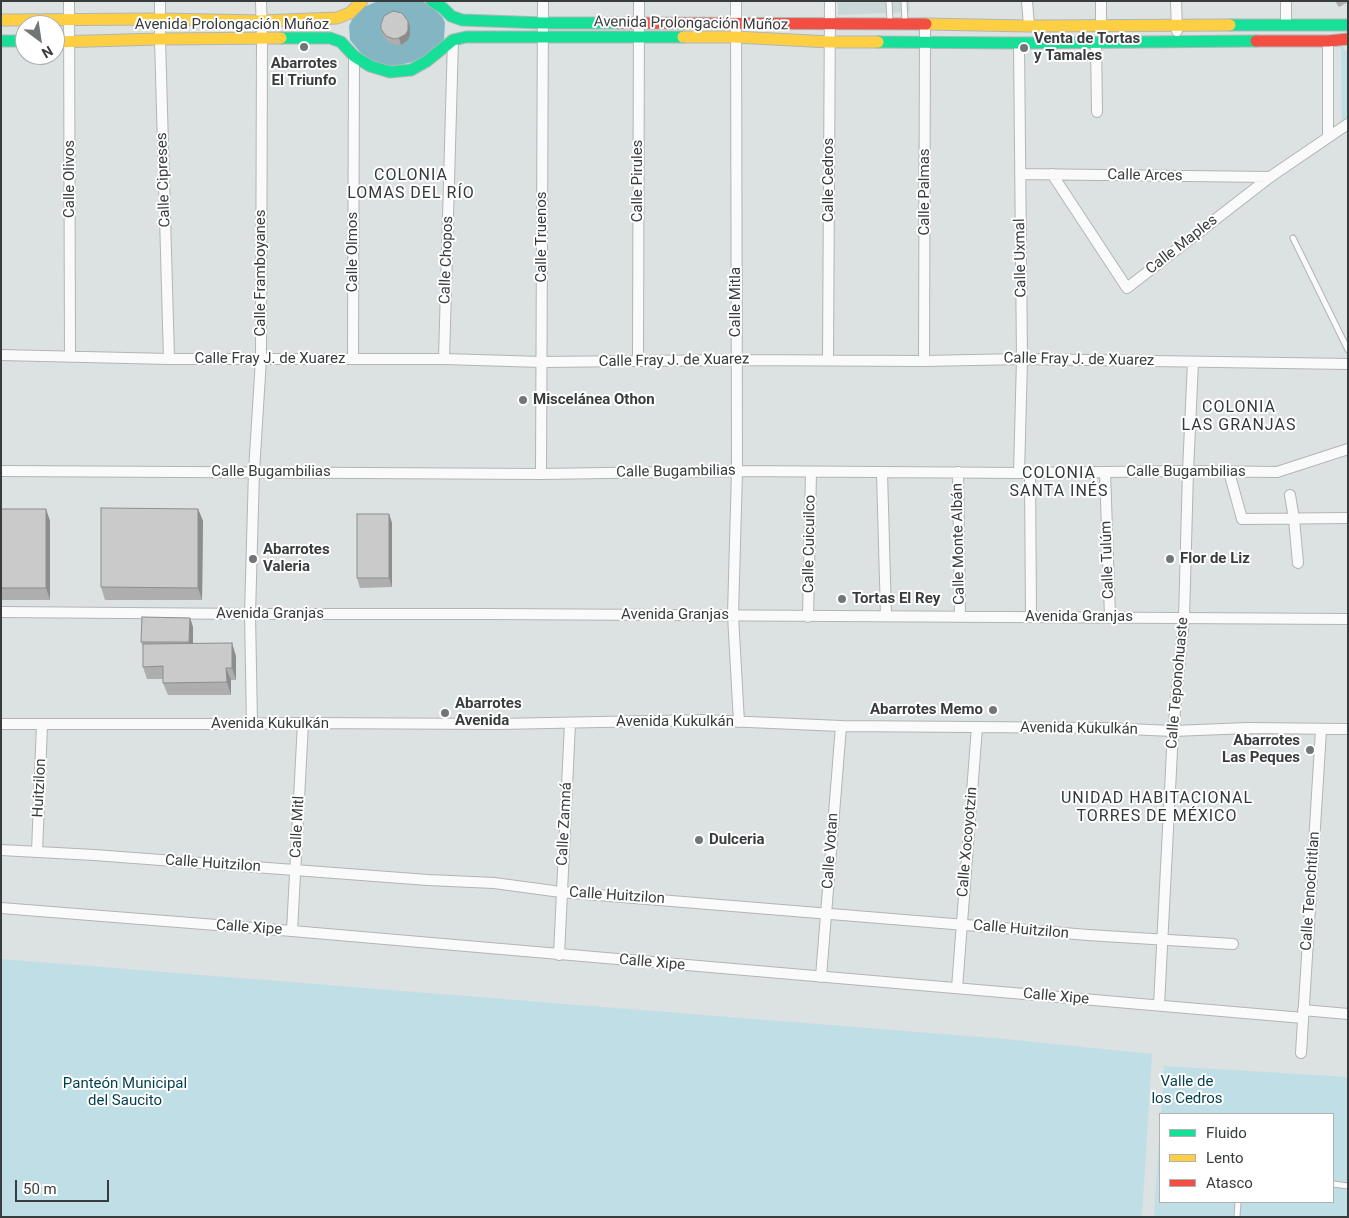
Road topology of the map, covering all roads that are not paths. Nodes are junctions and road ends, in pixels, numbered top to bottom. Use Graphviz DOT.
graph roads {
  1 [pos="69,1"];
  2 [pos="160,1"];
  3 [pos="261,1"];
  4 [pos="361,1"];
  5 [pos="432,1"];
  6 [pos="451,1"];
  7 [pos="543,1"];
  8 [pos="639,1"];
  9 [pos="736,1"];
  10 [pos="830,1"];
  11 [pos="889,1"];
  12 [pos="904,1"];
  13 [pos="1027,1"];
  14 [pos="1101,1"];
  15 [pos="1176,1"];
  16 [pos="1286,1"];
  17 [pos="350,13"];
  18 [pos="451,16"];
  19 [pos="160,19"];
  20 [pos="1,20"];
  21 [pos="69,20"];
  22 [pos="261,20"];
  23 [pos="543,23"];
  24 [pos="638,23"];
  25 [pos="831,23"];
  26 [pos="736,24"];
  27 [pos="890,24"];
  28 [pos="905,24"];
  29 [pos="925,24"];
  30 [pos="1286,25"];
  31 [pos="1348,25"];
  32 [pos="1028,26"];
  33 [pos="1101,26"];
  34 [pos="1177,26"];
  35 [pos="735,37"];
  36 [pos="543,38"];
  37 [pos="638,38"];
  38 [pos="160,39"];
  39 [pos="262,39"];
  40 [pos="453,40"];
  41 [pos="1,41"];
  42 [pos="15,41"];
  43 [pos="1328,41"];
  44 [pos="1347,41"];
  45 [pos="65,42"];
  46 [pos="70,42"];
  47 [pos="341,42"];
  48 [pos="830,42"];
  49 [pos="925,42"];
  50 [pos="1177,42"];
  51 [pos="1019,43"];
  52 [pos="1096,43"];
  53 [pos="354,56"];
  54 [pos="1097,112"];
  55 [pos="1348,124"];
  56 [pos="1328,136"];
  57 [pos="1020,174"];
  58 [pos="1052,174"];
  59 [pos="1270,177"];
  60 [pos="1293,238"];
  61 [pos="1348,350"];
  62 [pos="1,355"];
  63 [pos="70,357"];
  64 [pos="169,359"];
  65 [pos="260,359"];
  66 [pos="353,359"];
  67 [pos="444,359"];
  68 [pos="828,359"];
  69 [pos="736,360"];
  70 [pos="1022,360"];
  71 [pos="638,361"];
  72 [pos="924,361"];
  73 [pos="542,362"];
  74 [pos="1193,362"];
  75 [pos="1348,364"];
  76 [pos="1348,449"];
  77 [pos="1,471"];
  78 [pos="254,471"];
  79 [pos="737,471"];
  80 [pos="1188,471"];
  81 [pos="811,472"];
  82 [pos="882,472"];
  83 [pos="958,472"];
  84 [pos="1030,472"];
  85 [pos="1106,472"];
  86 [pos="1229,472"];
  87 [pos="1019,473"];
  88 [pos="541,474"];
  89 [pos="1290,495"];
  90 [pos="1348,518"];
  91 [pos="1294,519"];
  92 [pos="1298,563"];
  93 [pos="1,612"];
  94 [pos="250,614"];
  95 [pos="733,615"];
  96 [pos="886,616"];
  97 [pos="808,617"];
  98 [pos="960,617"];
  99 [pos="1031,617"];
  100 [pos="1110,618"];
  101 [pos="1184,618"];
  102 [pos="1348,619"];
  103 [pos="739,722"];
  104 [pos="303,723"];
  105 [pos="570,723"];
  106 [pos="1,724"];
  107 [pos="42,724"];
  108 [pos="252,724"];
  109 [pos="841,726"];
  110 [pos="977,727"];
  111 [pos="1348,729"];
  112 [pos="1321,730"];
  113 [pos="1173,731"];
  114 [pos="1,850"];
  115 [pos="37,852"];
  116 [pos="295,870"];
  117 [pos="561,892"];
  118 [pos="1,908"];
  119 [pos="826,913"];
  120 [pos="961,924"];
  121 [pos="292,931"];
  122 [pos="1163,940"];
  123 [pos="1233,944"];
  124 [pos="558,955"];
  125 [pos="820,977"];
  126 [pos="957,988"];
  127 [pos="1159,1005"];
  128 [pos="1303,1014"];
  129 [pos="1348,1014"];
  130 [pos="1301,1053"];
  131 [pos="1334,1184"];
  132 [pos="1348,1186"];
  133 [pos="1238,1203"];
  134 [pos="1237,1217"];
  1 -- 21 [label="street, Calle Olivos"];
  2 -- 19 [label="street, Calle Cipreses"];
  3 -- 22 [label="street, Calle Framboyanes"];
  4 -- 17 [label="street, Avenida Prolongación Muñoz"];
  5 -- 18 [label="street, Avenida Prolongación Muñoz"];
  6 -- 18 [label="street"];
  7 -- 23 [label="street, Calle Truenos"];
  8 -- 24 [label="street, Calle Pirules"];
  9 -- 26 [label="street, Calle Mitla"];
  10 -- 25 [label="street, Calle Cedros"];
  11 -- 27 [label="lane"];
  12 -- 28 [label="lane"];
  13 -- 32 [label="street"];
  14 -- 33 [label="street"];
  15 -- 34 [label="street"];
  16 -- 30 [label="street"];
  17 -- 22 [label="street, Avenida Prolongación Muñoz"];
  17 -- 47 [label="street"];
  18 -- 23 [label="street, Avenida Prolongación Muñoz"];
  18 -- 40 [label="street"];
  19 -- 21 [label="street, Avenida Prolongación Muñoz"];
  19 -- 22 [label="street, Avenida Prolongación Muñoz"];
  19 -- 38 [label="street, Calle Cipreses"];
  20 -- 21 [label="street, Avenida Prolongación Muñoz"];
  21 -- 46 [label="street, Calle Olivos"];
  22 -- 39 [label="street, Calle Framboyanes"];
  23 -- 24 [label="street, Avenida Prolongación Muñoz"];
  23 -- 36 [label="street, Calle Truenos"];
  24 -- 26 [label="street, Avenida Prolongación Muñoz"];
  24 -- 37 [label="street, Calle Pirules"];
  25 -- 26 [label="street, Avenida Prolongación Muñoz"];
  25 -- 27 [label="street, Avenida Prolongación Muñoz"];
  25 -- 48 [label="street, Calle Cedros"];
  26 -- 35 [label="street, Calle Mitla"];
  27 -- 28 [label="street, Avenida Prolongación Muñoz"];
  28 -- 29 [label="street, Avenida Prolongación Muñoz"];
  29 -- 32 [label="street, Avenida Prolongación Muñoz"];
  29 -- 49 [label="street, Calle Palmas"];
  30 -- 31 [label="street, Avenida Prolongación Muñoz"];
  30 -- 34 [label="street, Avenida Prolongación Muñoz"];
  32 -- 33 [label="street, Avenida Prolongación Muñoz"];
  33 -- 34 [label="street, Avenida Prolongación Muñoz"];
  34 -- 50 [label="street"];
  35 -- 37 [label="street, Avenida Prolongación Muñoz"];
  35 -- 48 [label="street, Avenida Prolongación Muñoz"];
  35 -- 69 [label="street, Calle Mitla"];
  36 -- 37 [label="street, Avenida Prolongación Muñoz"];
  36 -- 40 [label="street, Avenida Prolongación Muñoz"];
  36 -- 73 [label="street, Calle Truenos"];
  37 -- 71 [label="street, Calle Pirules"];
  38 -- 39 [label="street, Avenida Prolongación Muñoz"];
  38 -- 46 [label="street, Avenida Prolongación Muñoz"];
  38 -- 64 [label="street, Calle Cipreses"];
  39 -- 47 [label="street, Avenida Prolongación Muñoz"];
  39 -- 65 [label="street, Calle Framboyanes"];
  40 -- 53 [label="street, Avenida Prolongación Muñoz"];
  40 -- 67 [label="street, Calle Chopos"];
  41 -- 42 [label="street"];
  43 -- 44 [label="street, Avenida Prolongación Muñoz"];
  43 -- 50 [label="street, Avenida Prolongación Muñoz"];
  43 -- 56 [label="street"];
  45 -- 46 [label="street, Avenida Prolongación Muñoz"];
  46 -- 63 [label="street, Calle Olivos"];
  47 -- 53 [label="street, Avenida Prolongación Muñoz"];
  48 -- 49 [label="street, Avenida Prolongación Muñoz"];
  48 -- 68 [label="street, Calle Cedros"];
  49 -- 51 [label="street, Avenida Prolongación Muñoz"];
  49 -- 72 [label="street, Calle Palmas"];
  50 -- 52 [label="street, Avenida Prolongación Muñoz"];
  51 -- 52 [label="street, Avenida Prolongación Muñoz"];
  51 -- 57 [label="street, Calle Uxmal"];
  52 -- 54 [label="street"];
  53 -- 66 [label="street, Calle Olmos"];
  55 -- 56 [label="street, Calle Maples"];
  56 -- 59 [label="street, Calle Maples"];
  57 -- 58 [label="street, Calle Arces"];
  57 -- 70 [label="street, Calle Uxmal"];
  58 -- 59 [label="street, Calle Arces"];
  58 -- 59 [label="street, Calle Maples"];
  60 -- 61 [label="lane"];
  62 -- 63 [label="street, Calle Fray J. de Xuarez"];
  63 -- 64 [label="street, Calle Fray J. de Xuarez"];
  64 -- 65 [label="street, Calle Fray J. de Xuarez"];
  65 -- 66 [label="street, Calle Fray J. de Xuarez"];
  65 -- 78 [label="street, Calle Framboyanes"];
  66 -- 67 [label="street, Calle Fray J. de Xuarez"];
  67 -- 73 [label="street, Calle Fray J. de Xuarez"];
  68 -- 69 [label="street, Calle Fray J. de Xuarez"];
  68 -- 72 [label="street, Calle Fray J. de Xuarez"];
  69 -- 71 [label="street, Calle Fray J. de Xuarez"];
  69 -- 79 [label="street, Calle Mitla"];
  70 -- 72 [label="street, Calle Fray J. de Xuarez"];
  70 -- 74 [label="street, Calle Fray J. de Xuarez"];
  70 -- 87 [label="street, Calle Uxmal"];
  71 -- 73 [label="street, Calle Fray J. de Xuarez"];
  73 -- 88 [label="street, Calle Truenos"];
  74 -- 75 [label="street, Calle Fray J. de Xuarez"];
  74 -- 80 [label="street, Calle Teponohuaste"];
  76 -- 86 [label="street, Calle Bugambilias"];
  77 -- 78 [label="street, Calle Bugambilias"];
  78 -- 88 [label="street, Calle Bugambilias"];
  78 -- 94 [label="street, Calle Framboyanes"];
  79 -- 81 [label="street, Calle Bugambilias"];
  79 -- 88 [label="street, Calle Bugambilias"];
  79 -- 95 [label="street, Calle Mitla"];
  80 -- 85 [label="street, Calle Bugambilias"];
  80 -- 86 [label="street, Calle Bugambilias"];
  80 -- 101 [label="street, Calle Teponohuaste"];
  81 -- 82 [label="street, Calle Bugambilias"];
  81 -- 97 [label="street, Calle Cuicuilco"];
  82 -- 83 [label="street, Calle Bugambilias"];
  82 -- 96 [label="street"];
  83 -- 87 [label="street, Calle Bugambilias"];
  83 -- 98 [label="street, Calle Monte Albán"];
  84 -- 85 [label="street, Calle Bugambilias"];
  84 -- 87 [label="street, Calle Bugambilias"];
  84 -- 99 [label="street"];
  85 -- 100 [label="street, Calle Tulúm"];
  86 -- 91 [label="street"];
  89 -- 91 [label="street"];
  90 -- 91 [label="street"];
  91 -- 92 [label="street"];
  93 -- 94 [label="street, Avenida Granjas"];
  94 -- 95 [label="street, Avenida Granjas"];
  94 -- 108 [label="street, Calle Framboyanes"];
  95 -- 97 [label="street, Avenida Granjas"];
  95 -- 103 [label="street, Calle Mitla"];
  96 -- 97 [label="street, Avenida Granjas"];
  96 -- 98 [label="street, Avenida Granjas"];
  98 -- 99 [label="street, Avenida Granjas"];
  99 -- 100 [label="street, Avenida Granjas"];
  100 -- 101 [label="street, Avenida Granjas"];
  101 -- 102 [label="street, Avenida Granjas"];
  101 -- 113 [label="street, Calle Teponohuaste"];
  103 -- 105 [label="street, Avenida Kukulkán"];
  103 -- 109 [label="street, Avenida Kukulkán"];
  104 -- 105 [label="street, Avenida Kukulkán"];
  104 -- 108 [label="street, Avenida Kukulkán"];
  104 -- 116 [label="street, Calle Mitl"];
  105 -- 117 [label="street, Calle Zamná"];
  106 -- 107 [label="street, Avenida Kukulkán"];
  107 -- 108 [label="street, Avenida Kukulkán"];
  107 -- 115 [label="street, Huitzilon"];
  109 -- 110 [label="street, Avenida Kukulkán"];
  109 -- 119 [label="street, Calle Votan"];
  110 -- 113 [label="street, Avenida Kukulkán"];
  110 -- 120 [label="street, Calle Xocoyotzin"];
  111 -- 112 [label="street, Avenida Kukulkán"];
  112 -- 113 [label="street, Avenida Kukulkán"];
  112 -- 128 [label="street, Calle Tenochtitlan"];
  113 -- 122 [label="street, Calle Teponohuaste"];
  114 -- 115 [label="street, Calle Huitzilon"];
  115 -- 116 [label="street, Calle Huitzilon"];
  116 -- 117 [label="street, Calle Huitzilon"];
  116 -- 121 [label="street, Calle Mitl"];
  117 -- 119 [label="street, Calle Huitzilon"];
  117 -- 124 [label="street, Calle Zamná"];
  118 -- 121 [label="street, Calle Xipe"];
  119 -- 120 [label="street, Calle Huitzilon"];
  119 -- 125 [label="street, Calle Votan"];
  120 -- 122 [label="street, Calle Huitzilon"];
  120 -- 126 [label="street, Calle Xocoyotzin"];
  121 -- 124 [label="street, Calle Xipe"];
  122 -- 123 [label="street, Calle Huitzilon"];
  122 -- 127 [label="street, Calle Teponohuaste"];
  124 -- 125 [label="street, Calle Xipe"];
  125 -- 126 [label="street, Calle Xipe"];
  126 -- 127 [label="street, Calle Xipe"];
  127 -- 128 [label="street, Calle Xipe"];
  128 -- 129 [label="street, Calle Xipe"];
  128 -- 130 [label="street, Calle Tenochtitlan"];
  131 -- 132 [label="lane"];
  133 -- 134 [label="lane"];
}
